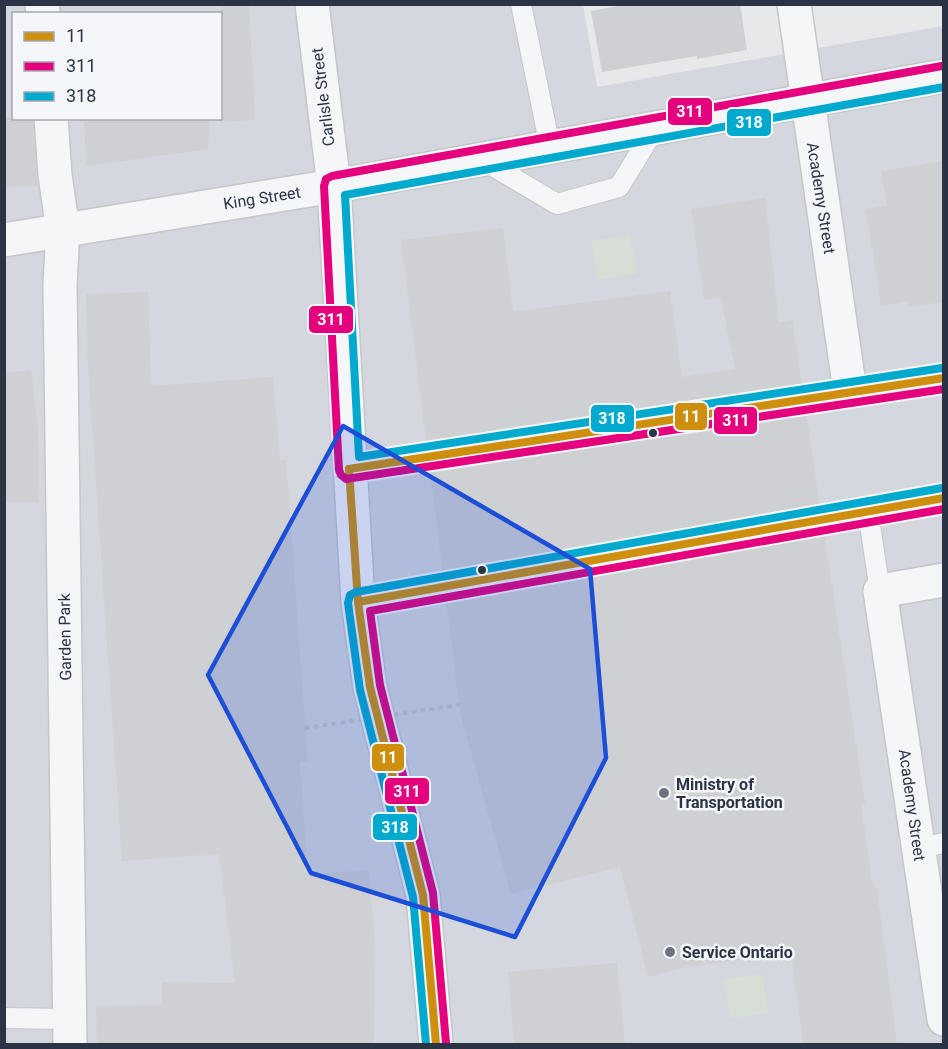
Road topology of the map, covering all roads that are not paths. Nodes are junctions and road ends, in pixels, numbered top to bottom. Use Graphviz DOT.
graph roads {
  1 [pos="312,4"];
  2 [pos="521,4"];
  3 [pos="794,4"];
  4 [pos="944,76"];
  5 [pos="807,100"];
  6 [pos="51,120"];
  7 [pos="655,128"];
  8 [pos="550,147"];
  9 [pos="481,159"];
  10 [pos="334,186"];
  11 [pos="63,230"];
  12 [pos="4,240"];
  13 [pos="944,378"];
  14 [pos="850,391"];
  15 [pos="944,498"];
  16 [pos="944,580"];
  17 [pos="880,591"];
  18 [pos="931,846"];
  19 [pos="4,1018"];
  20 [pos="944,1019"];
  21 [pos="69,1032"];
  22 [pos="436,1044"];
  1 -- 10 [label="street, Carlisle Street"];
  2 -- 8 [label="lane"];
  3 -- 5 [label="street, Academy Street"];
  4 -- 5 [label="street, King Street"];
  5 -- 7 [label="street, King Street"];
  5 -- 14 [label="street, Academy Street"];
  6 -- 11 [label="street, Garden Park"];
  7 -- 8 [label="street, King Street"];
  7 -- 9 [label="lane"];
  8 -- 9 [label="street, King Street"];
  9 -- 10 [label="street, King Street"];
  10 -- 11 [label="street, King Street"];
  10 -- 22 [label="street, Carlisle Street"];
  11 -- 12 [label="street, King Street"];
  11 -- 21 [label="street, Garden Park"];
  13 -- 14 [label="lane"];
  15 -- 17 [label="lane"];
  16 -- 17 [label="street"];
  17 -- 18 [label="street, Academy Street"];
  18 -- 20 [label="street, Academy Street"];
  19 -- 21 [label="lane"];
}
